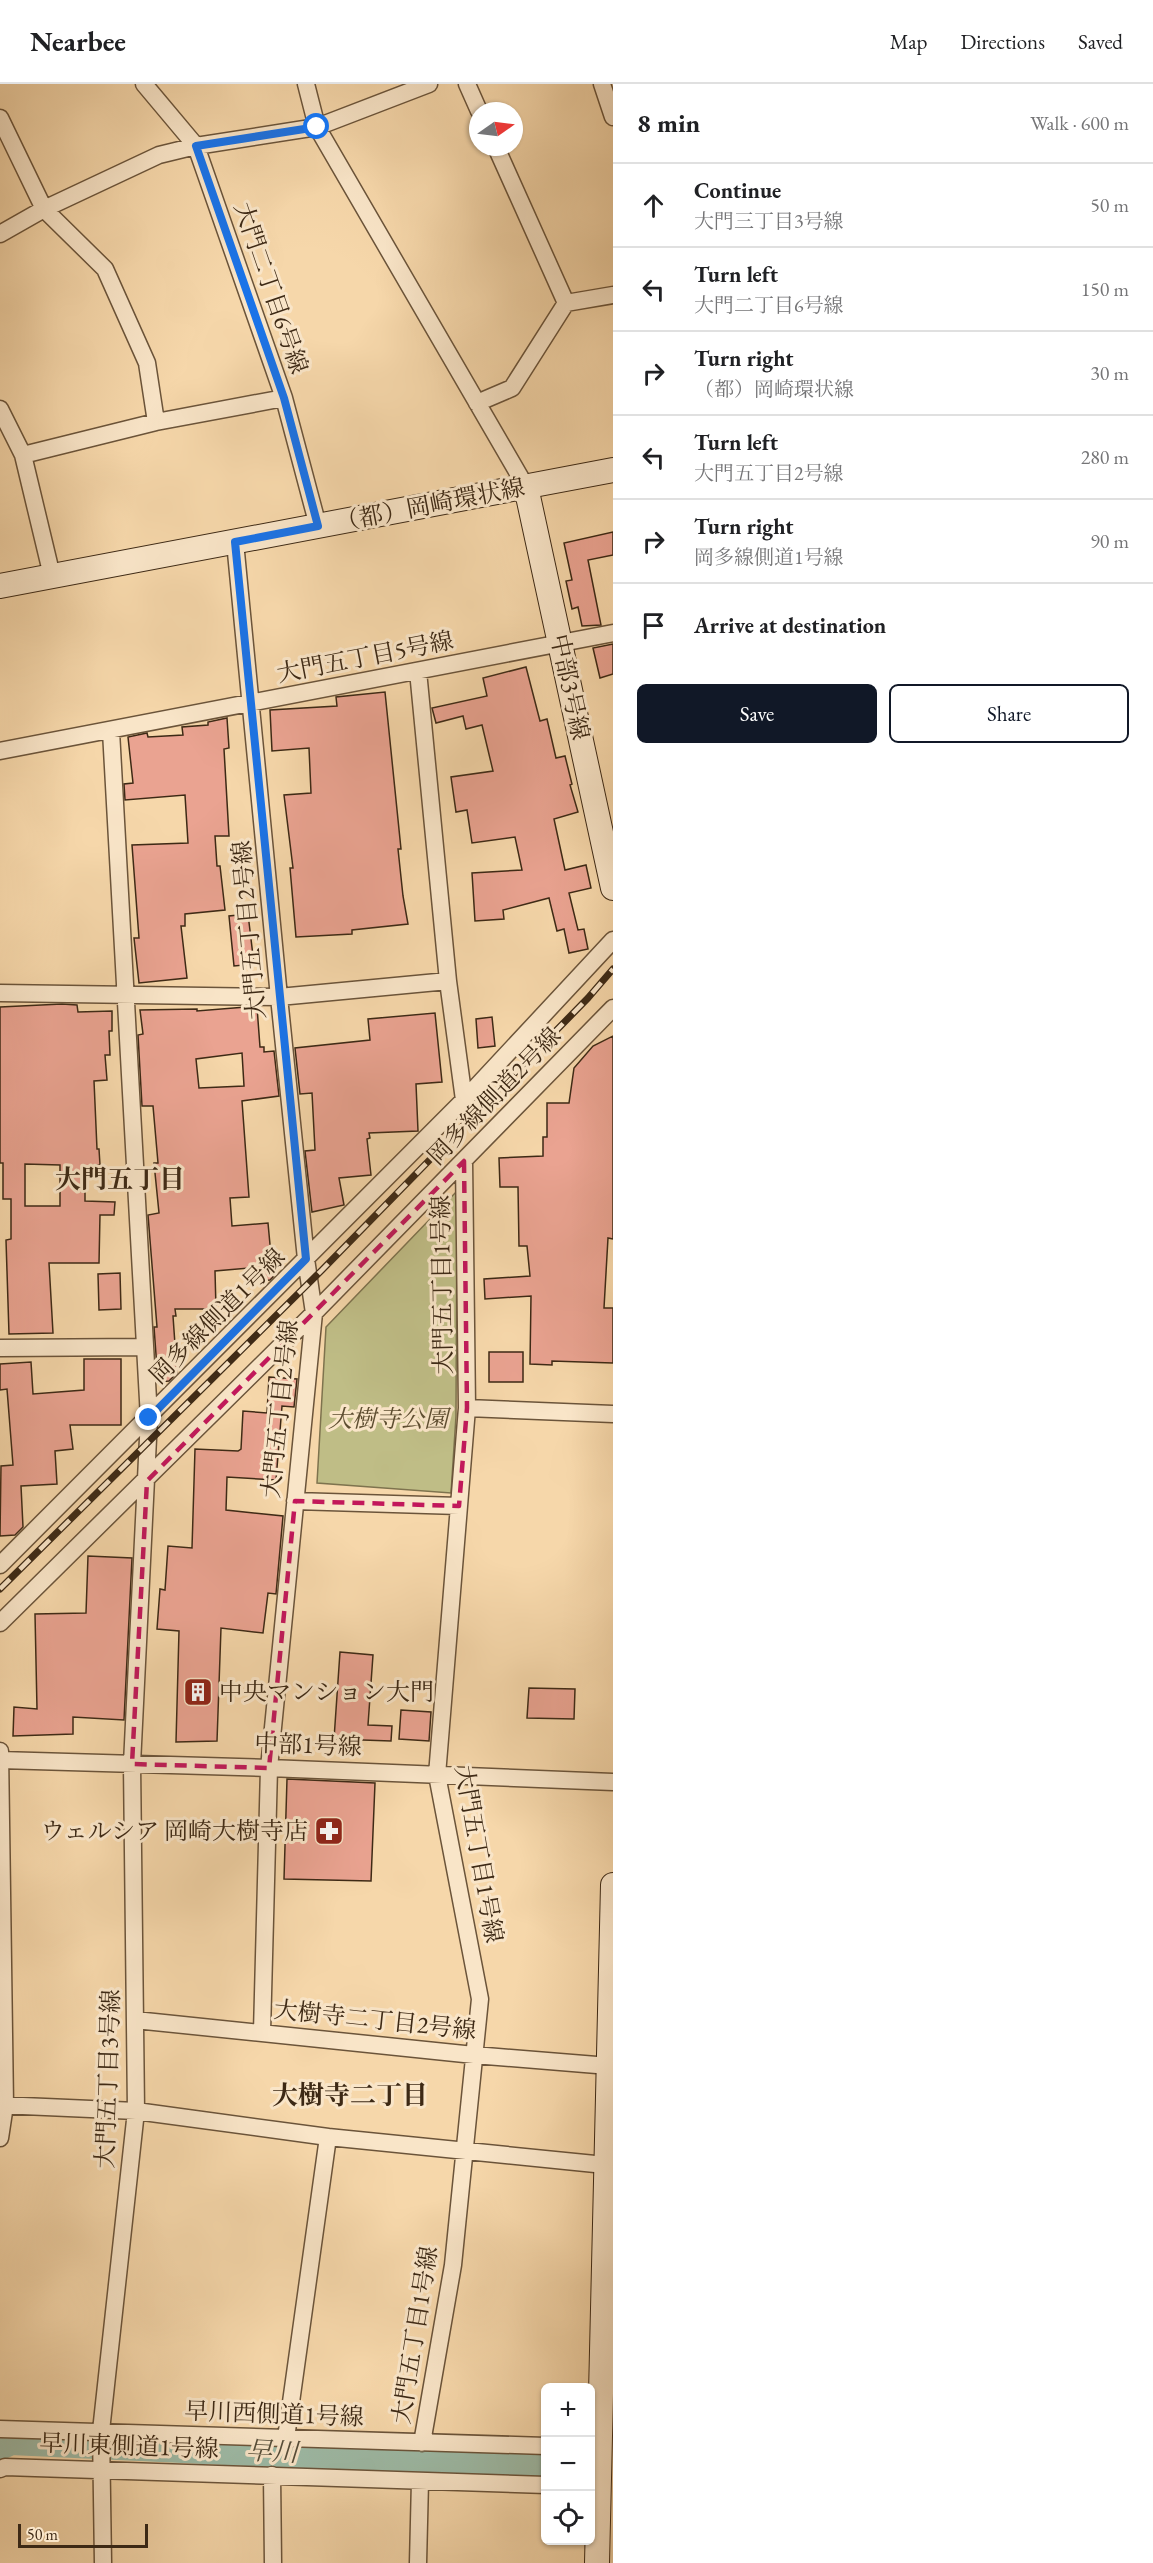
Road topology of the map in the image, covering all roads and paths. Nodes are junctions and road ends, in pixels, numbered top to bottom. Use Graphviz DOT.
graph roads {
  1 [pos="144,84"];
  2 [pos="306,84"];
  3 [pos="429,84"];
  4 [pos="467,84"];
  5 [pos="602,84"];
  6 [pos="475,102"];
  7 [pos="613,117"];
  8 [pos="0,118"];
  9 [pos="317,127"];
  10 [pos="196,146"];
  11 [pos="500,156"];
  12 [pos="44,208"];
  13 [pos="0,234"];
  14 [pos="613,295"];
  15 [pos="566,303"];
  16 [pos="284,398"];
  17 [pos="477,403"];
  18 [pos="0,409"];
  19 [pos="156,422"];
  20 [pos="23,455"];
  21 [pos="613,470"];
  22 [pos="526,487"];
  23 [pos="318,526"];
  24 [pos="235,542"];
  25 [pos="52,576"];
  26 [pos="0,586"];
  27 [pos="613,633"];
  28 [pos="561,644"];
  29 [pos="418,671"];
  30 [pos="252,703"];
  31 [pos="111,731"];
  32 [pos="0,751"];
  33 [pos="613,888"];
  34 [pos="613,940"];
  35 [pos="448,981"];
  36 [pos="0,993"];
  37 [pos="126,994"];
  38 [pos="279,997"];
  39 [pos="613,1008"];
  40 [pos="464,1100"];
  41 [pos="464,1161"];
  42 [pos="306,1259"];
  43 [pos="314,1313"];
  44 [pos="145,1347"];
  45 [pos="0,1348"];
  46 [pos="467,1408"];
  47 [pos="613,1414"];
  48 [pos="149,1418"];
  49 [pos="147,1481"];
  50 [pos="295,1501"];
  51 [pos="459,1506"];
  52 [pos="0,1565"];
  53 [pos="0,1623"];
  54 [pos="0,1751"];
  55 [pos="0,1760"];
  56 [pos="132,1764"];
  57 [pos="269,1768"];
  58 [pos="437,1775"];
  59 [pos="613,1782"];
  60 [pos="613,1885"];
  61 [pos="135,2020"];
  62 [pos="262,2032"];
  63 [pos="474,2055"];
  64 [pos="609,2066"];
  65 [pos="3,2105"];
  66 [pos="136,2111"];
  67 [pos="609,2131"];
  68 [pos="328,2137"];
  69 [pos="0,2138"];
  70 [pos="465,2152"];
  71 [pos="605,2165"];
  72 [pos="0,2428"];
  73 [pos="101,2432"];
  74 [pos="286,2438"];
  75 [pos="422,2443"];
  76 [pos="541,2446"];
  77 [pos="601,2447"];
  78 [pos="0,2469"];
  79 [pos="102,2469"];
  80 [pos="272,2475"];
  81 [pos="420,2481"];
  82 [pos="541,2485"];
  83 [pos="601,2487"];
  84 [pos="103,2563"];
  85 [pos="273,2563"];
  86 [pos="418,2563"];
  87 [pos="597,2563"];
  1 -- 10 [label="street, 大門二丁目6号線"];
  2 -- 9 [label="street"];
  3 -- 9 [label="street"];
  4 -- 6 [label="street"];
  5 -- 7 [label="street"];
  8 -- 12 [label="street"];
  9 -- 10 [label="street"];
  9 -- 17 [label="street"];
  10 -- 12 [label="street"];
  10 -- 16 [label="street, 大門二丁目6号線"];
  11 -- 15 [label="street"];
  12 -- 13 [label="street"];
  12 -- 19 [label="street"];
  14 -- 15 [label="street"];
  15 -- 17 [label="street"];
  16 -- 19 [label="street"];
  16 -- 23 [label="street, 大門二丁目6号線"];
  17 -- 22 [label="street"];
  18 -- 20 [label="street"];
  19 -- 20 [label="street"];
  20 -- 25 [label="street"];
  21 -- 22 [label="street, （都）岡崎環状線"];
  22 -- 23 [label="street, （都）岡崎環状線"];
  22 -- 28 [label="street, 中部3号線"];
  23 -- 24 [label="street, （都）岡崎環状線"];
  24 -- 25 [label="street, （都）岡崎環状線"];
  24 -- 30 [label="street, 大門五丁目2号線"];
  25 -- 26 [label="street, （都）岡崎環状線"];
  27 -- 28 [label="street, 大門五丁目5号線"];
  28 -- 29 [label="street, 大門五丁目5号線"];
  28 -- 33 [label="street, 中部3号線"];
  29 -- 30 [label="street, 大門五丁目5号線"];
  29 -- 35 [label="street"];
  30 -- 31 [label="street, 大門五丁目5号線"];
  30 -- 38 [label="street, 大門五丁目2号線"];
  31 -- 32 [label="street, 大門五丁目5号線"];
  31 -- 37 [label="street, 大門五丁目3号線"];
  34 -- 40 [label="street, 岡多線側道1号線"];
  35 -- 38 [label="street"];
  35 -- 40 [label="street"];
  36 -- 37 [label="street"];
  37 -- 38 [label="street"];
  37 -- 44 [label="street, 大門五丁目3号線"];
  38 -- 42 [label="street, 大門五丁目2号線"];
  39 -- 41 [label="street, 岡多線側道2号線"];
  40 -- 42 [label="street, 岡多線側道1号線"];
  41 -- 43 [label="street, 岡多線側道2号線"];
  41 -- 46 [label="street, 大門五丁目1号線"];
  42 -- 43 [label="street, 大門五丁目2号線"];
  42 -- 48 [label="street, 岡多線側道1号線"];
  43 -- 49 [label="street, 岡多線側道2号線"];
  43 -- 50 [label="street, 大門五丁目2号線"];
  44 -- 45 [label="street"];
  44 -- 48 [label="street, 大門五丁目3号線"];
  46 -- 47 [label="street"];
  46 -- 51 [label="street, 大門五丁目1号線"];
  48 -- 49 [label="street, 大門五丁目3号線"];
  48 -- 52 [label="street, 岡多線側道1号線"];
  49 -- 53 [label="street, 岡多線側道2号線"];
  49 -- 56 [label="street, 大門五丁目3号線"];
  50 -- 51 [label="street"];
  50 -- 57 [label="street, 大門五丁目2号線"];
  51 -- 58 [label="street, 大門五丁目1号線"];
  54 -- 55 [label="street"];
  55 -- 56 [label="street, 中部1号線"];
  55 -- 65 [label="street"];
  56 -- 57 [label="street, 中部1号線"];
  56 -- 61 [label="street, 大門五丁目3号線"];
  57 -- 58 [label="street, 中部1号線"];
  57 -- 62 [label="street, 大門五丁目2号線"];
  58 -- 59 [label="street, 中部1号線"];
  58 -- 63 [label="street, 大門五丁目1号線"];
  60 -- 64 [label="street"];
  61 -- 62 [label="street, 大樹寺二丁目2号線"];
  61 -- 66 [label="street, 大門五丁目3号線"];
  62 -- 63 [label="street, 大樹寺二丁目2号線"];
  63 -- 64 [label="street, 大樹寺二丁目2号線"];
  63 -- 70 [label="street, 大門五丁目1号線"];
  64 -- 67 [label="street"];
  65 -- 66 [label="street"];
  65 -- 69 [label="street"];
  66 -- 68 [label="street"];
  66 -- 73 [label="street, 大門五丁目3号線"];
  67 -- 71 [label="street"];
  68 -- 70 [label="street"];
  68 -- 74 [label="street"];
  70 -- 71 [label="street"];
  70 -- 75 [label="street, 大門五丁目1号線"];
  71 -- 77 [label="street"];
  72 -- 73 [label="street, 早川西側道1号線"];
  73 -- 74 [label="street, 早川西側道1号線"];
  73 -- 79 [label="street, 大門五丁目3号線"];
  74 -- 75 [label="street, 早川西側道1号線"];
  75 -- 76 [label="street, 早川西側道1号線"];
  77 -- 83 [label="street"];
  78 -- 79 [label="street, 早川東側道1号線"];
  79 -- 80 [label="street, 早川東側道1号線"];
  79 -- 84 [label="street"];
  80 -- 81 [label="street, 早川東側道1号線"];
  80 -- 85 [label="street"];
  81 -- 82 [label="street, 早川東側道1号線"];
  81 -- 86 [label="street"];
  83 -- 87 [label="street"];
}
